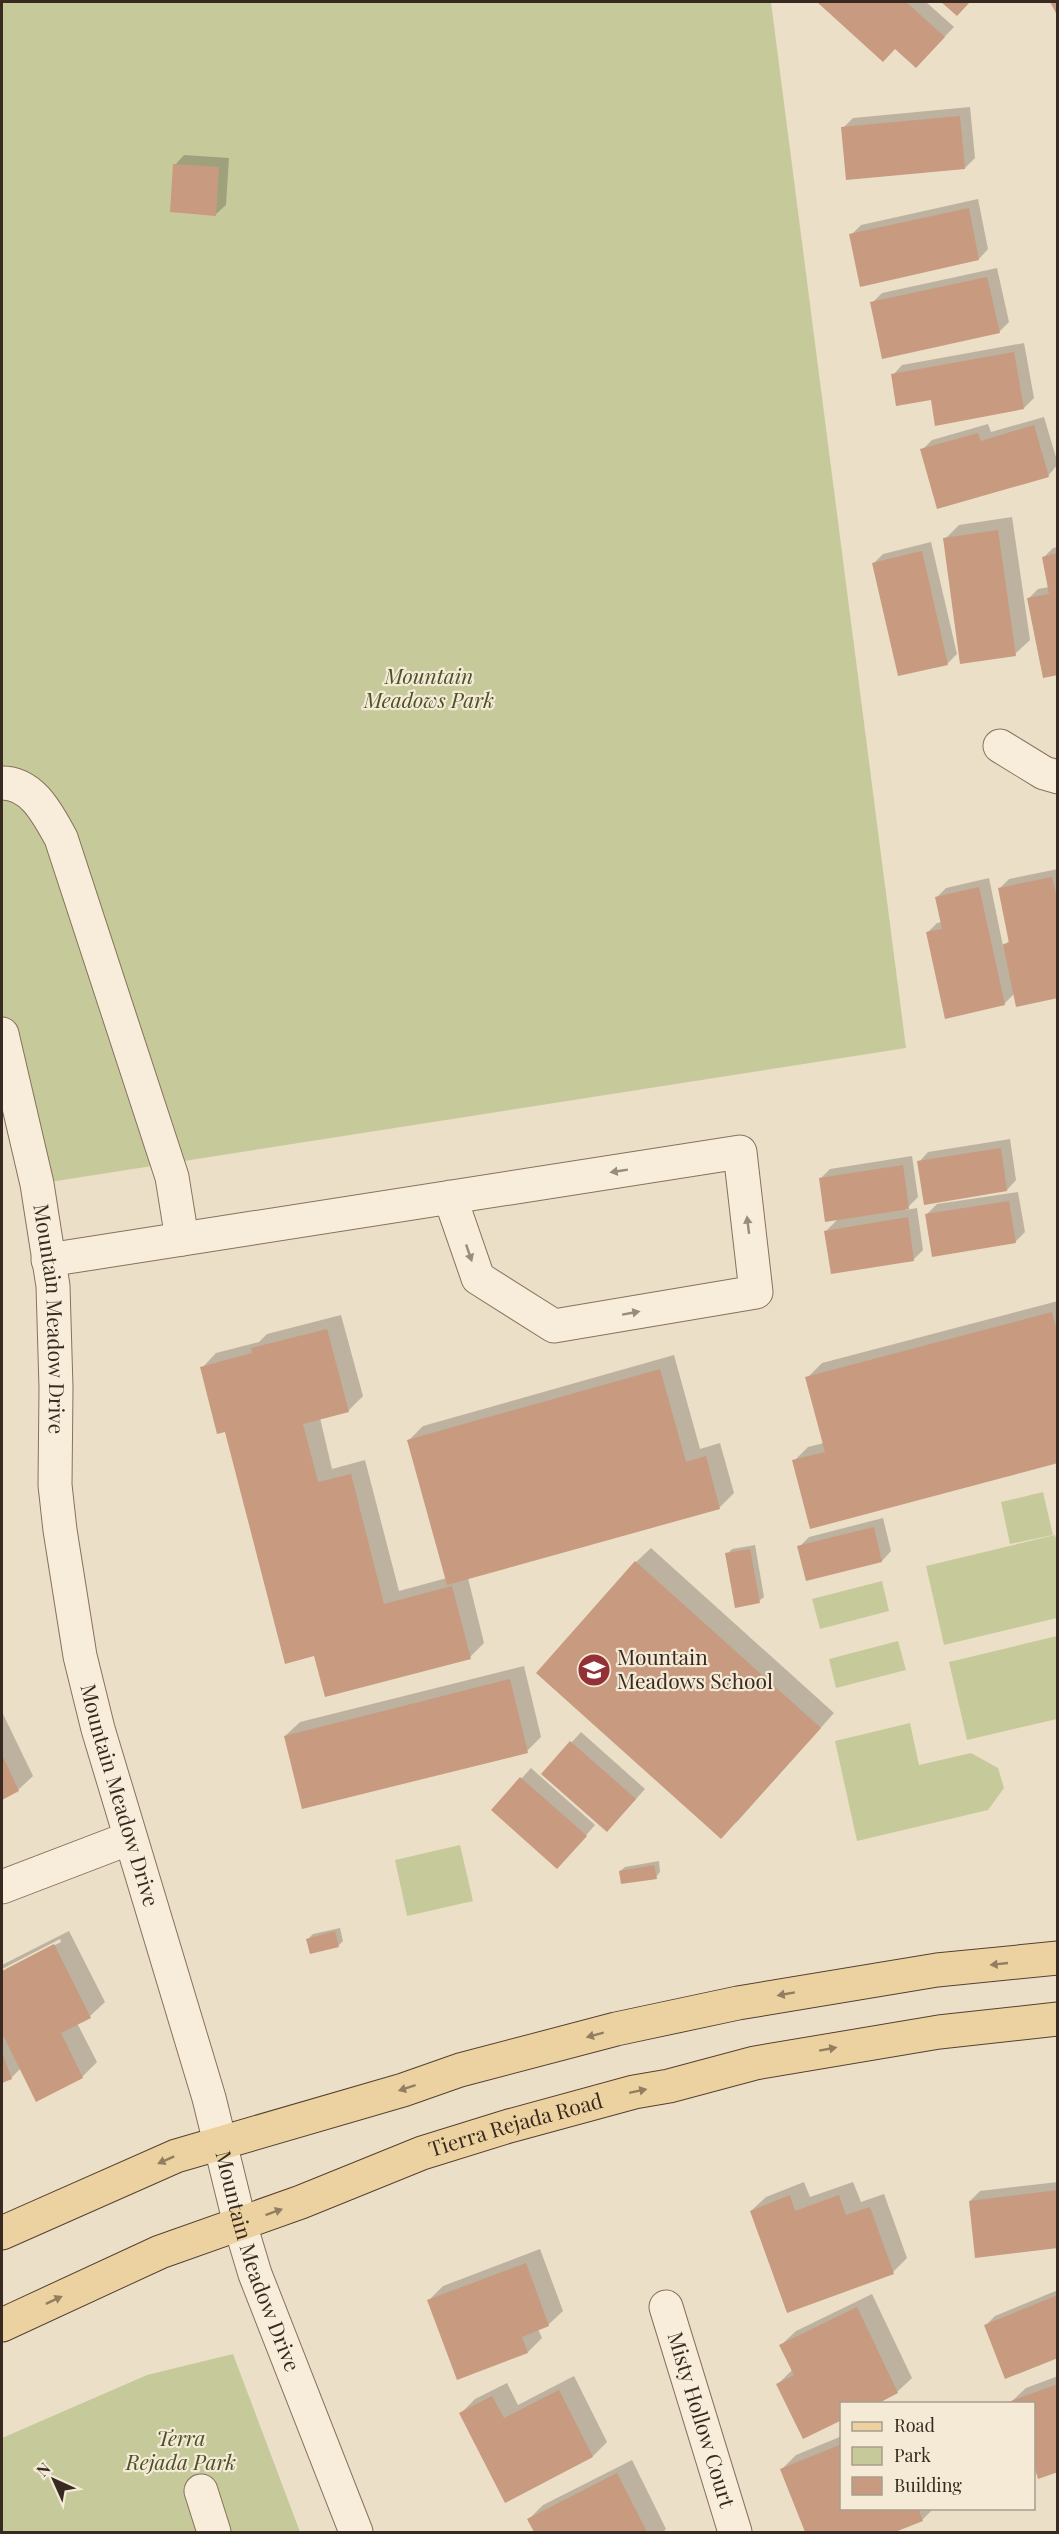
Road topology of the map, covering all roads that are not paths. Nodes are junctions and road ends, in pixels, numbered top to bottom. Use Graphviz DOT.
graph roads {
  1 [pos="1000,746"];
  2 [pos="1058,777"];
  3 [pos="2,783"];
  4 [pos="2,1035"];
  5 [pos="450,1197"];
  6 [pos="182,1239"];
  7 [pos="48,1260"];
  8 [pos="130,1838"];
  9 [pos="2,1887"];
  10 [pos="1058,1958"];
  11 [pos="1058,2019"];
  12 [pos="221,2141"];
  13 [pos="240,2224"];
  14 [pos="2,2233"];
  15 [pos="666,2307"];
  16 [pos="2,2325"];
  17 [pos="201,2492"];
  18 [pos="214,2532"];
  19 [pos="356,2532"];
  20 [pos="735,2532"];
  1 -- 2 [label="street"];
  3 -- 6 [label="street"];
  4 -- 7 [label="street, Mountain Meadow Drive"];
  5 -- 5 [label="street, one-way"];
  5 -- 6 [label="street"];
  6 -- 7 [label="street"];
  7 -- 8 [label="street, Mountain Meadow Drive"];
  8 -- 9 [label="street"];
  8 -- 12 [label="street, Mountain Meadow Drive"];
  10 -- 12 [label="main road, one-way"];
  13 -- 11 [label="main road, Tierra Rejada Road, one-way"];
  12 -- 13 [label="street, Mountain Meadow Drive"];
  12 -- 14 [label="main road, one-way"];
  16 -- 13 [label="main road, Tierra Rejada Road, one-way"];
  13 -- 19 [label="street, Mountain Meadow Drive"];
  15 -- 20 [label="street, Misty Hollow Court"];
  17 -- 18 [label="street"];
}
